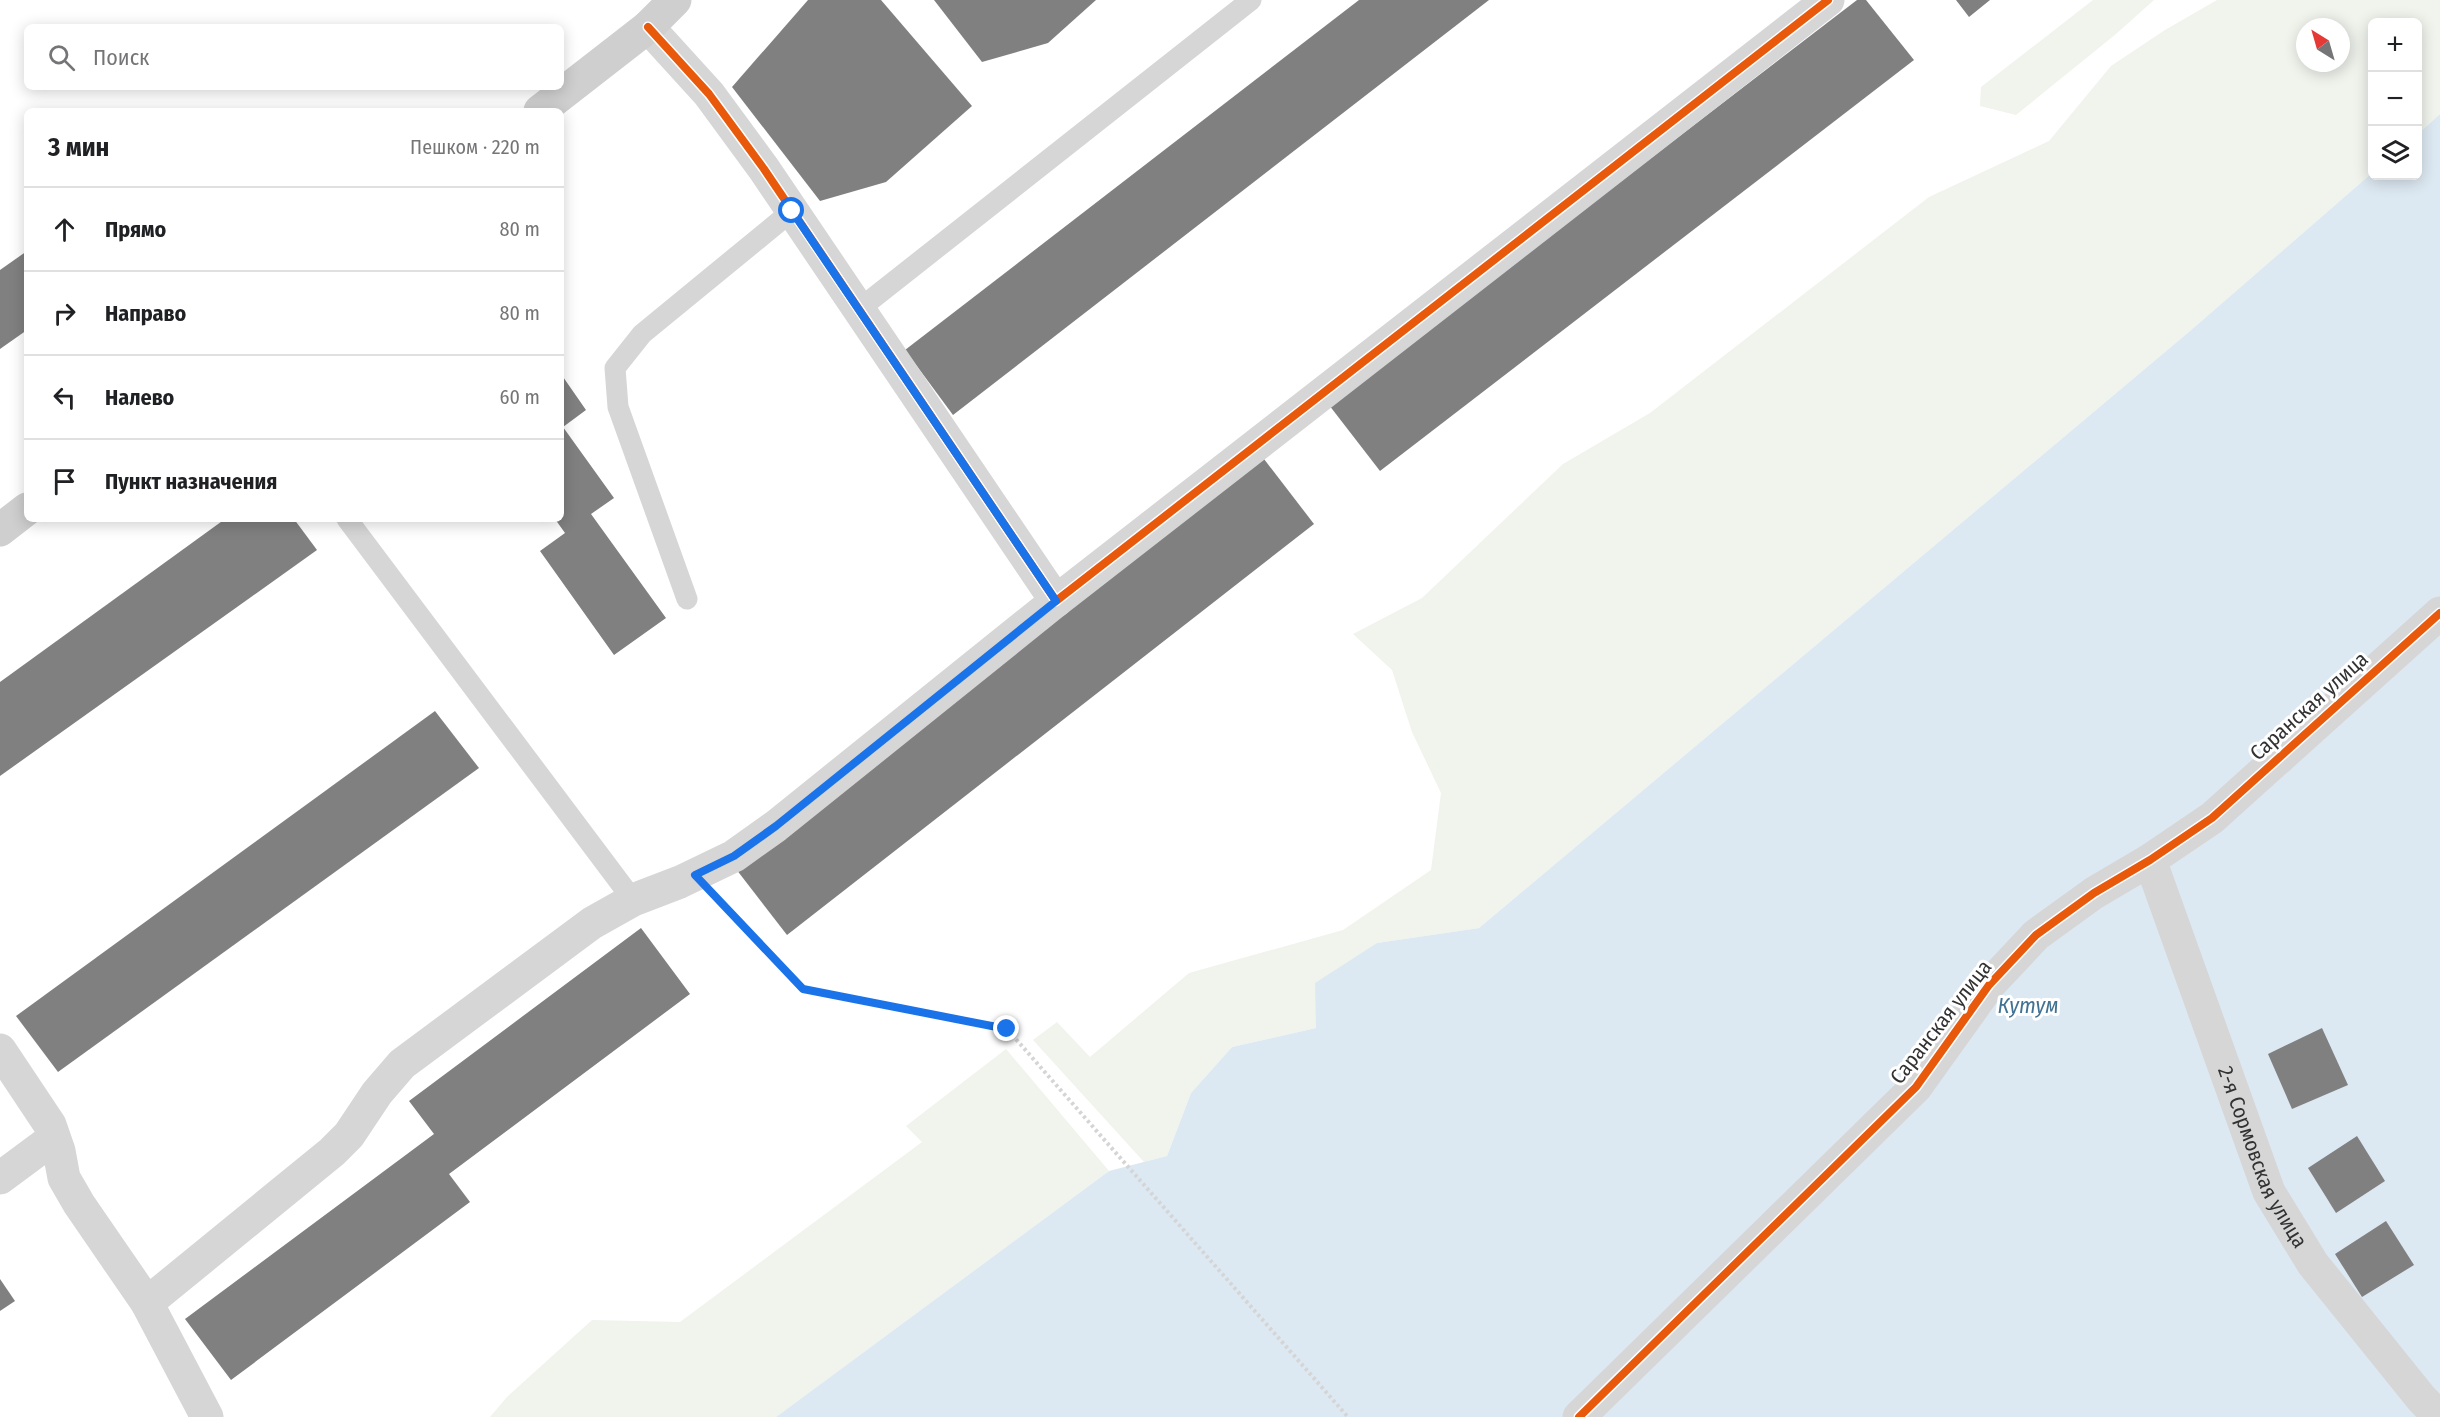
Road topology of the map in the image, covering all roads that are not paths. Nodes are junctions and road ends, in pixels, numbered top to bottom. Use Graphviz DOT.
graph roads {
  1 [pos="675,0"];
  2 [pos="1251,0"];
  3 [pos="1828,0"];
  4 [pos="648,27"];
  5 [pos="544,108"];
  6 [pos="792,211"];
  7 [pos="858,310"];
  8 [pos="24,511"];
  9 [pos="349,522"];
  10 [pos="0,530"];
  11 [pos="687,599"];
  12 [pos="1056,601"];
  13 [pos="2440,613"];
  14 [pos="2150,860"];
  15 [pos="633,900"];
  16 [pos="0,1050"];
  17 [pos="54,1138"];
  18 [pos="0,1178"];
  19 [pos="147,1303"];
  20 [pos="207,1417"];
  21 [pos="1580,1417"];
  22 [pos="2439,1417"];
  1 -- 4 [label="main road"];
  2 -- 7 [label="lane"];
  3 -- 12 [label="street"];
  4 -- 5 [label="main road"];
  4 -- 6 [label="street"];
  6 -- 7 [label="street"];
  6 -- 11 [label="lane"];
  7 -- 12 [label="street"];
  8 -- 10 [label="main road"];
  9 -- 15 [label="lane"];
  12 -- 15 [label="street"];
  13 -- 14 [label="street, Саранская улица"];
  14 -- 21 [label="street, Саранская улица"];
  14 -- 22 [label="street, 2-я Сормовская улица"];
  15 -- 19 [label="street"];
  16 -- 17 [label="street"];
  17 -- 18 [label="street"];
  17 -- 19 [label="street"];
  19 -- 20 [label="street"];
}
